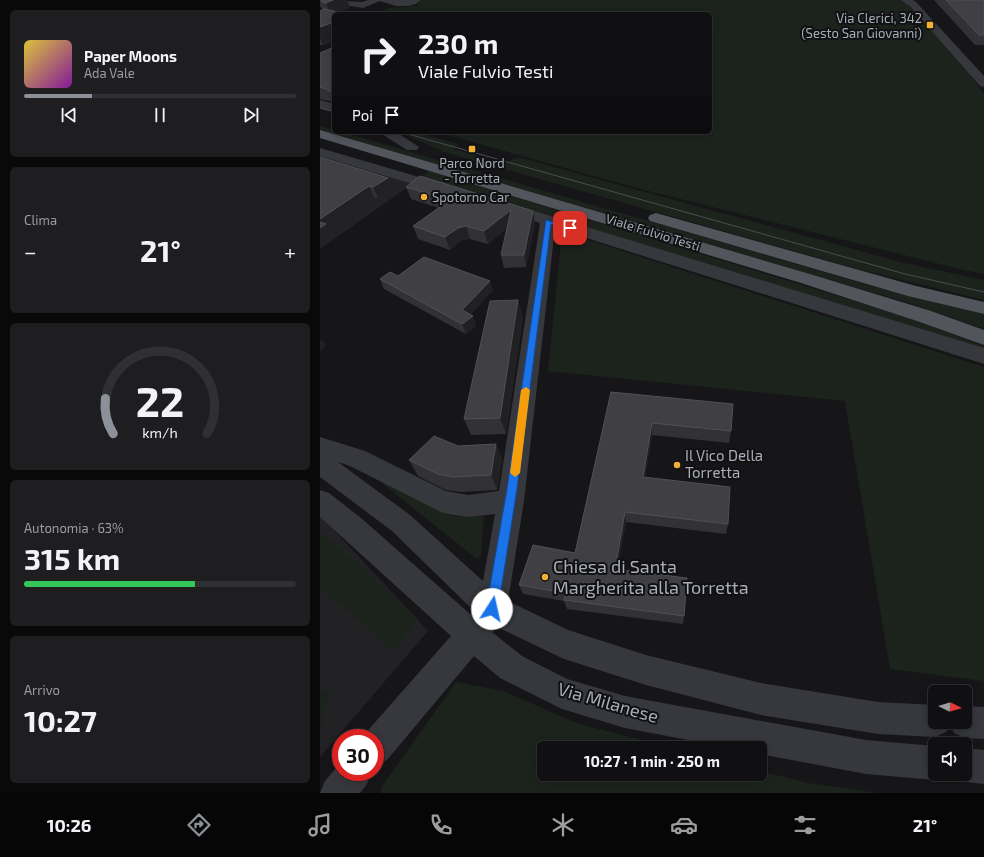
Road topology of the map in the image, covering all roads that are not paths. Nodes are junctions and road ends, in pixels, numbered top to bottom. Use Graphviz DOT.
graph roads {
  1 [pos="331,0"];
  2 [pos="376,0"];
  3 [pos="384,0"];
  4 [pos="416,0"];
  5 [pos="906,0"];
  6 [pos="919,0"];
  7 [pos="984,69"];
  8 [pos="984,83"];
  9 [pos="320,104"];
  10 [pos="332,107"];
  11 [pos="320,121"];
  12 [pos="332,124"];
  13 [pos="320,134"];
  14 [pos="366,134"];
  15 [pos="389,134"];
  16 [pos="412,147"];
  17 [pos="320,152"];
  18 [pos="464,194"];
  19 [pos="486,202"];
  20 [pos="548,221"];
  21 [pos="984,308"];
  22 [pos="984,338"];
  23 [pos="984,356"];
  24 [pos="320,447"];
  25 [pos="320,463"];
  26 [pos="511,501"];
  27 [pos="320,502"];
  28 [pos="492,609"];
  29 [pos="472,635"];
  30 [pos="928,721"];
  31 [pos="972,722"];
  32 [pos="984,723"];
  33 [pos="384,738"];
  34 [pos="928,762"];
  35 [pos="972,765"];
  36 [pos="984,766"];
  37 [pos="347,781"];
  38 [pos="337,793"];
  1 -- 2 [label="street"];
  3 -- 4 [label="street"];
  5 -- 8 [label="street"];
  6 -- 7 [label="street"];
  9 -- 10 [label="street"];
  11 -- 12 [label="main road"];
  13 -- 22 [label="main road, Viale Fulvio Testi"];
  14 -- 16 [label="main road, Viale Fulvio Testi"];
  15 -- 16 [label="street, Viale Fulvio Testi"];
  16 -- 21 [label="main road, Viale Fulvio Testi"];
  17 -- 18 [label="street"];
  19 -- 20 [label="street, Viale Fulvio Testi"];
  20 -- 23 [label="street, Viale Fulvio Testi"];
  20 -- 26 [label="street"];
  24 -- 26 [label="street"];
  25 -- 28 [label="street"];
  26 -- 28 [label="street"];
  27 -- 29 [label="street, Via Milanese"];
  28 -- 29 [label="street"];
  28 -- 30 [label="street"];
  29 -- 33 [label="street"];
  29 -- 34 [label="street, Via Milanese"];
  31 -- 32 [label="street"];
  35 -- 36 [label="street"];
  37 -- 38 [label="street"];
}
